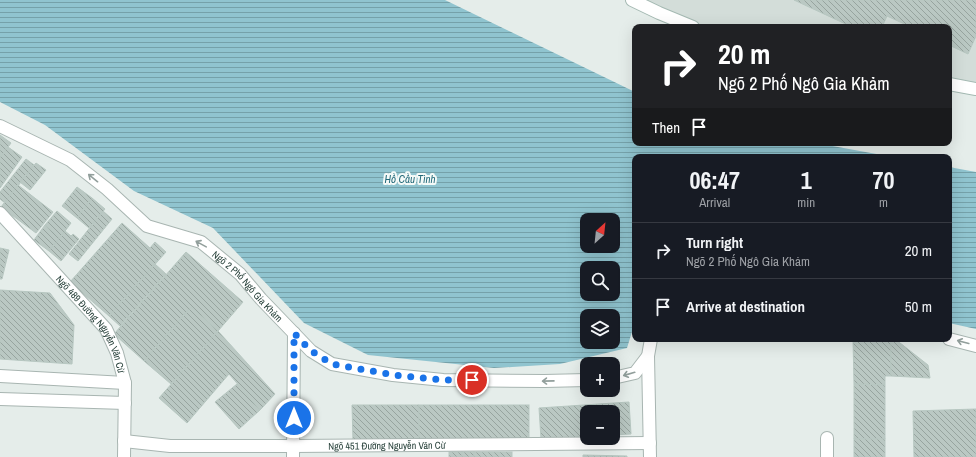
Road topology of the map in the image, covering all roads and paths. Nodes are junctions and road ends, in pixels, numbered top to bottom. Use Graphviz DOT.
graph roads {
  1 [pos="632,0"];
  2 [pos="685,24"];
  3 [pos="952,84"];
  4 [pos="976,88"];
  5 [pos="0,126"];
  6 [pos="0,213"];
  7 [pos="294,333"];
  8 [pos="952,340"];
  9 [pos="650,342"];
  10 [pos="976,346"];
  11 [pos="648,356"];
  12 [pos="0,376"];
  13 [pos="620,376"];
  14 [pos="580,380"];
  15 [pos="125,383"];
  16 [pos="0,399"];
  17 [pos="125,403"];
  18 [pos="827,438"];
  19 [pos="124,441"];
  20 [pos="650,443"];
  21 [pos="294,452"];
  22 [pos="124,457"];
  23 [pos="650,457"];
  24 [pos="827,457"];
  1 -- 2 [label="street"];
  3 -- 4 [label="street"];
  7 -- 5 [label="street, Ngõ 2 Phố Ngô Gia Khảm, one-way"];
  6 -- 15 [label="street, Ngõ 489 Đường Nguyễn Văn Cừ"];
  14 -- 7 [label="street, Ngõ 2 Phố Ngô Gia Khảm, one-way"];
  7 -- 21 [label="street"];
  10 -- 8 [label="street, one-way"];
  9 -- 11 [label="street"];
  11 -- 13 [label="street, one-way"];
  11 -- 20 [label="street"];
  12 -- 15 [label="street"];
  15 -- 17 [label="street, Ngõ 489 Đường Nguyễn Văn Cừ"];
  16 -- 17 [label="street"];
  17 -- 19 [label="street, Ngõ 489 Đường Nguyễn Văn Cừ"];
  18 -- 24 [label="street"];
  19 -- 21 [label="street, Ngõ 451 Đường Nguyễn Văn Cừ"];
  19 -- 22 [label="street, Ngõ 489 Đường Nguyễn Văn Cừ"];
  20 -- 21 [label="street, Ngõ 451 Đường Nguyễn Văn Cừ"];
  20 -- 23 [label="street"];
}
